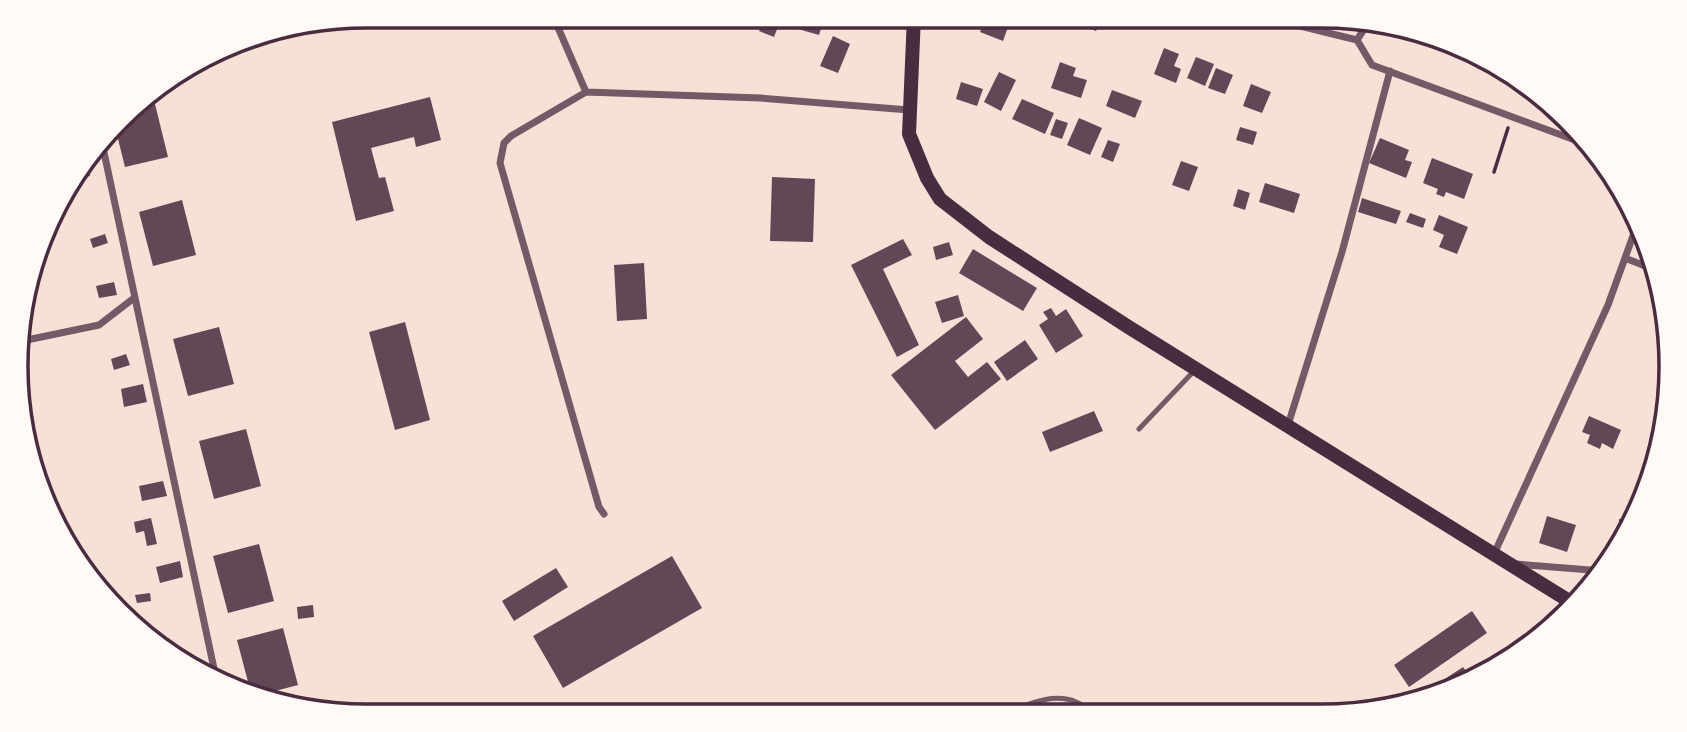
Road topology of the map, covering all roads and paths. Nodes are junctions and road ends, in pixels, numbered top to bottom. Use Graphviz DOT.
graph roads {
  1 [pos="559,28"];
  2 [pos="913,28"];
  3 [pos="1308,28"];
  4 [pos="1363,31"];
  5 [pos="1357,40"];
  6 [pos="1390,71"];
  7 [pos="586,92"];
  8 [pos="910,110"];
  9 [pos="1511,116"];
  10 [pos="1571,138"];
  11 [pos="104,153"];
  12 [pos="1494,172"];
  13 [pos="1633,236"];
  14 [pos="1625,258"];
  15 [pos="1643,265"];
  16 [pos="134,299"];
  17 [pos="29,339"];
  18 [pos="1196,369"];
  19 [pos="1287,426"];
  20 [pos="1139,429"];
  21 [pos="604,514"];
  22 [pos="1494,554"];
  23 [pos="1509,563"];
  24 [pos="1590,570"];
  25 [pos="1566,599"];
  26 [pos="214,667"];
  27 [pos="1028,704"];
  28 [pos="1083,704"];
  1 -- 7 [label="street"];
  2 -- 8 [label="main road"];
  3 -- 5 [label="street"];
  4 -- 5 [label="street"];
  5 -- 6 [label="street"];
  6 -- 9 [label="street"];
  6 -- 19 [label="street"];
  7 -- 8 [label="street"];
  7 -- 21 [label="street"];
  8 -- 18 [label="main road"];
  9 -- 10 [label="street"];
  9 -- 12 [label="path"];
  11 -- 16 [label="street"];
  13 -- 14 [label="street"];
  14 -- 15 [label="street"];
  14 -- 22 [label="street"];
  16 -- 17 [label="street"];
  16 -- 26 [label="street"];
  18 -- 19 [label="main road"];
  18 -- 20 [label="lane"];
  19 -- 22 [label="main road"];
  22 -- 23 [label="main road"];
  23 -- 24 [label="street"];
  23 -- 25 [label="main road"];
  27 -- 28 [label="lane"];
}
